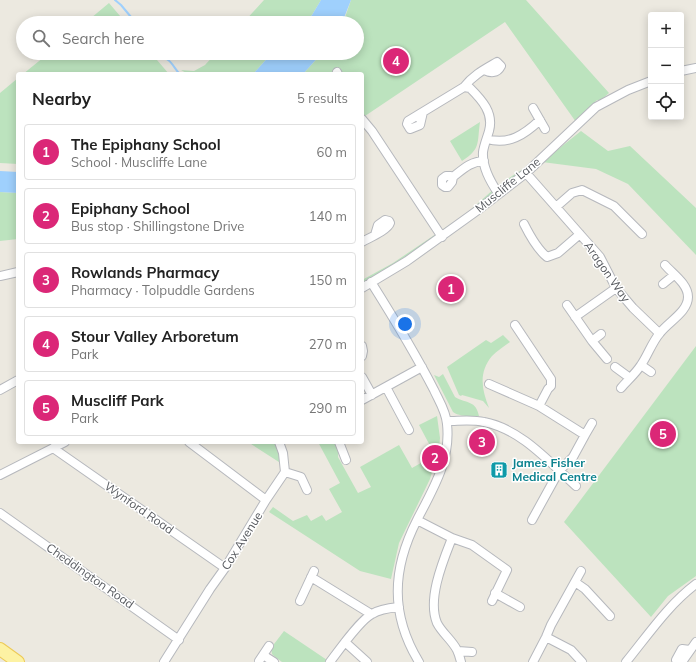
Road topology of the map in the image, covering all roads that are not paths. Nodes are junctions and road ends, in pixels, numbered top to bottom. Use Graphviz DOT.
graph roads {
  1 [pos="696,68"];
  2 [pos="484,70"];
  3 [pos="684,70"];
  4 [pos="648,82"];
  5 [pos="464,88"];
  6 [pos="533,108"];
  7 [pos="424,112"];
  8 [pos="540,120"];
  9 [pos="364,122"];
  10 [pos="545,129"];
  11 [pos="487,139"];
  12 [pos="484,161"];
  13 [pos="526,173"];
  14 [pos="453,177"];
  15 [pos="498,193"];
  16 [pos="556,207"];
  17 [pos="524,224"];
  18 [pos="580,234"];
  19 [pos="642,234"];
  20 [pos="375,235"];
  21 [pos="442,237"];
  22 [pos="364,241"];
  23 [pos="665,266"];
  24 [pos="16,272"];
  25 [pos="674,274"];
  26 [pos="0,276"];
  27 [pos="371,282"];
  28 [pos="663,284"];
  29 [pos="364,287"];
  30 [pos="616,288"];
  31 [pos="567,305"];
  32 [pos="575,317"];
  33 [pos="515,325"];
  34 [pos="659,333"];
  35 [pos="601,334"];
  36 [pos="592,340"];
  37 [pos="607,359"];
  38 [pos="641,365"];
  39 [pos="422,367"];
  40 [pos="615,367"];
  41 [pos="652,372"];
  42 [pos="630,378"];
  43 [pos="16,381"];
  44 [pos="364,381"];
  45 [pos="489,384"];
  46 [pos="386,387"];
  47 [pos="621,388"];
  48 [pos="0,390"];
  49 [pos="372,395"];
  50 [pos="364,399"];
  51 [pos="538,406"];
  52 [pos="447,421"];
  53 [pos="592,423"];
  54 [pos="409,430"];
  55 [pos="585,435"];
  56 [pos="61,444"];
  57 [pos="192,444"];
  58 [pos="280,444"];
  59 [pos="340,444"];
  60 [pos="54,448"];
  61 [pos="346,460"];
  62 [pos="559,471"];
  63 [pos="285,472"];
  64 [pos="0,475"];
  65 [pos="576,486"];
  66 [pos="307,490"];
  67 [pos="266,500"];
  68 [pos="0,513"];
  69 [pos="417,520"];
  70 [pos="532,520"];
  71 [pos="452,538"];
  72 [pos="225,568"];
  73 [pos="581,571"];
  74 [pos="575,582"];
  75 [pos="696,584"];
  76 [pos="300,601"];
  77 [pos="520,606"];
  78 [pos="399,607"];
  79 [pos="371,614"];
  80 [pos="610,616"];
  81 [pos="546,637"];
  82 [pos="179,640"];
  83 [pos="345,642"];
  84 [pos="696,642"];
  85 [pos="269,646"];
  86 [pos="0,649"];
  87 [pos="690,650"];
  88 [pos="458,651"];
  89 [pos="0,652"];
  90 [pos="472,652"];
  91 [pos="261,658"];
  92 [pos="15,662"];
  93 [pos="18,662"];
  94 [pos="164,662"];
  95 [pos="274,662"];
  96 [pos="330,662"];
  97 [pos="367,662"];
  98 [pos="419,662"];
  99 [pos="461,662"];
  100 [pos="533,662"];
  101 [pos="582,662"];
  102 [pos="626,662"];
  103 [pos="677,662"];
  104 [pos="682,662"];
  1 -- 3 [label="street"];
  2 -- 5 [label="street"];
  4 -- 13 [label="street, Muscliffe Lane"];
  5 -- 7 [label="street"];
  5 -- 11 [label="street"];
  6 -- 8 [label="street"];
  8 -- 10 [label="street"];
  8 -- 11 [label="street"];
  9 -- 21 [label="street"];
  11 -- 12 [label="street"];
  12 -- 14 [label="street"];
  12 -- 15 [label="street"];
  13 -- 15 [label="street, Muscliffe Lane"];
  13 -- 16 [label="street, Aragon Way"];
  15 -- 21 [label="street, Muscliffe Lane"];
  16 -- 18 [label="street, Aragon Way"];
  16 -- 19 [label="street"];
  17 -- 18 [label="street"];
  18 -- 30 [label="street, Aragon Way"];
  20 -- 22 [label="street"];
  21 -- 27 [label="street, Muscliffe Lane"];
  23 -- 25 [label="street"];
  24 -- 26 [label="street"];
  25 -- 28 [label="street"];
  25 -- 34 [label="street"];
  27 -- 29 [label="street, Muscliffe Lane"];
  27 -- 39 [label="street"];
  30 -- 32 [label="street"];
  30 -- 34 [label="street, Aragon Way"];
  31 -- 32 [label="street"];
  32 -- 36 [label="street"];
  33 -- 51 [label="street"];
  34 -- 38 [label="street"];
  35 -- 36 [label="street"];
  36 -- 37 [label="street"];
  38 -- 41 [label="street"];
  38 -- 42 [label="street"];
  39 -- 46 [label="street"];
  39 -- 52 [label="street"];
  40 -- 42 [label="street"];
  42 -- 47 [label="street"];
  43 -- 48 [label="street"];
  44 -- 49 [label="street"];
  45 -- 51 [label="street"];
  46 -- 49 [label="street"];
  46 -- 54 [label="street"];
  49 -- 50 [label="street"];
  51 -- 55 [label="street"];
  52 -- 62 [label="street"];
  52 -- 69 [label="street"];
  53 -- 55 [label="street"];
  55 -- 62 [label="street"];
  56 -- 60 [label="street"];
  57 -- 67 [label="street, Cox Avenue"];
  58 -- 63 [label="street"];
  59 -- 61 [label="street"];
  60 -- 64 [label="street"];
  60 -- 72 [label="street, Wynford Road"];
  62 -- 65 [label="street"];
  62 -- 70 [label="street"];
  63 -- 66 [label="street"];
  63 -- 67 [label="street"];
  67 -- 72 [label="street, Cox Avenue"];
  68 -- 82 [label="street, Cheddington Road"];
  69 -- 71 [label="street"];
  69 -- 78 [label="street"];
  71 -- 77 [label="street"];
  71 -- 88 [label="street"];
  72 -- 82 [label="street, Cox Avenue"];
  73 -- 74 [label="street"];
  74 -- 80 [label="street"];
  74 -- 81 [label="street"];
  75 -- 102 [label="street"];
  76 -- 79 [label="street"];
  78 -- 79 [label="street"];
  78 -- 98 [label="street"];
  79 -- 83 [label="street"];
  81 -- 100 [label="street"];
  81 -- 101 [label="street"];
  82 -- 94 [label="street, Cox Avenue"];
  83 -- 96 [label="street"];
  83 -- 97 [label="street"];
  84 -- 87 [label="street"];
  85 -- 91 [label="street"];
  86 -- 93 [label="main road"];
  87 -- 103 [label="street"];
  87 -- 104 [label="street"];
  88 -- 90 [label="street"];
  88 -- 99 [label="street"];
  89 -- 92 [label="main road"];
  91 -- 95 [label="street"];
}
